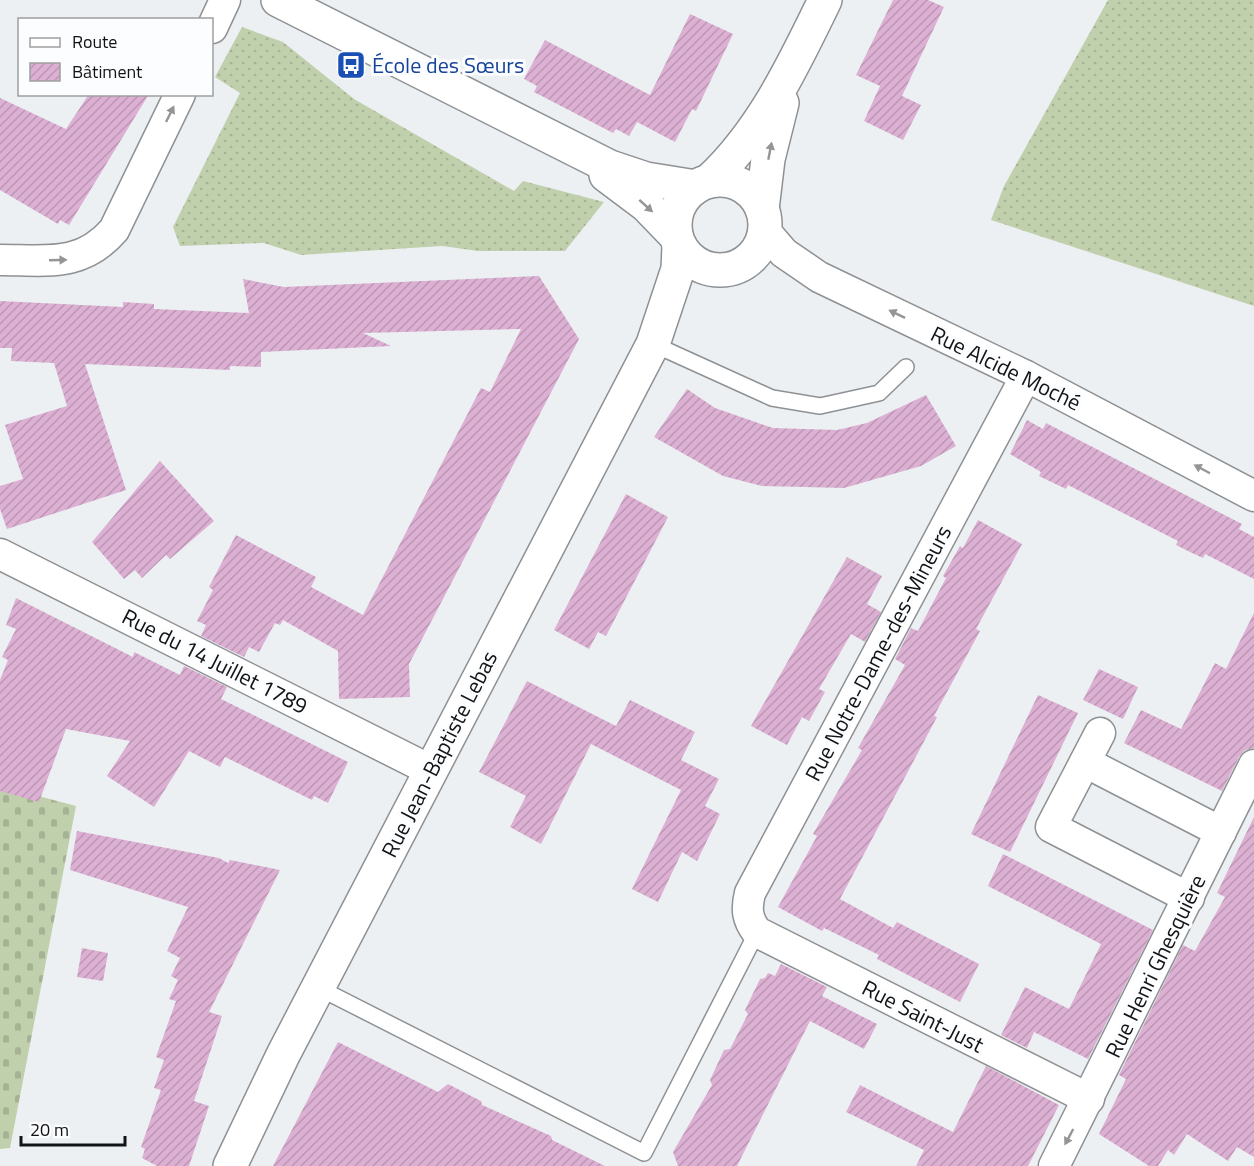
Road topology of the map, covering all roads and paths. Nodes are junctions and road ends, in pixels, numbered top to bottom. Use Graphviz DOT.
graph roads {
  1 [pos="225,0"];
  2 [pos="278,0"];
  3 [pos="825,0"];
  4 [pos="213,26"];
  5 [pos="792,66"];
  6 [pos="179,96"];
  7 [pos="565,146"];
  8 [pos="702,184"];
  9 [pos="764,220"];
  10 [pos="677,241"];
  11 [pos="0,260"];
  12 [pos="734,269"];
  13 [pos="653,344"];
  14 [pos="906,367"];
  15 [pos="1026,376"];
  16 [pos="1254,496"];
  17 [pos="0,554"];
  18 [pos="1100,732"];
  19 [pos="1085,762"];
  20 [pos="1254,765"];
  21 [pos="430,770"];
  22 [pos="1221,832"];
  23 [pos="1189,898"];
  24 [pos="757,932"];
  25 [pos="319,988"];
  26 [pos="1089,1099"];
  27 [pos="230,1166"];
  28 [pos="1054,1166"];
  1 -- 4 [label="street"];
  2 -- 7 [label="street"];
  3 -- 5 [label="street"];
  5 -- 8 [label="street"];
  9 -- 5 [label="street, one-way"];
  11 -- 6 [label="street, one-way"];
  7 -- 8 [label="street"];
  7 -- 10 [label="street, one-way"];
  8 -- 9 [label="street"];
  8 -- 10 [label="street"];
  9 -- 12 [label="street"];
  15 -- 9 [label="street, Rue Alcide Moché, one-way"];
  10 -- 12 [label="street"];
  10 -- 13 [label="street, Rue Jean-Baptiste Lebas"];
  12 -- 13 [label="street, Rue Jean-Baptiste Lebas"];
  13 -- 14 [label="lane"];
  13 -- 21 [label="street, Rue Jean-Baptiste Lebas"];
  16 -- 15 [label="street, Rue Alcide Moché, one-way"];
  15 -- 24 [label="street, Rue Notre-Dame-des-Mineurs"];
  17 -- 21 [label="street, Rue du 14 Juillet 1789"];
  18 -- 19 [label="street"];
  19 -- 22 [label="street"];
  19 -- 23 [label="street"];
  20 -- 22 [label="street, Rue Henri Ghesquière"];
  21 -- 25 [label="street, Rue Jean-Baptiste Lebas"];
  22 -- 23 [label="street, Rue Henri Ghesquière"];
  23 -- 26 [label="street, Rue Henri Ghesquière"];
  24 -- 25 [label="lane"];
  24 -- 26 [label="street, Rue Saint-Just"];
  25 -- 27 [label="street, Rue Jean-Baptiste Lebas"];
  26 -- 28 [label="street, Rue Henri Ghesquière, one-way"];
}
